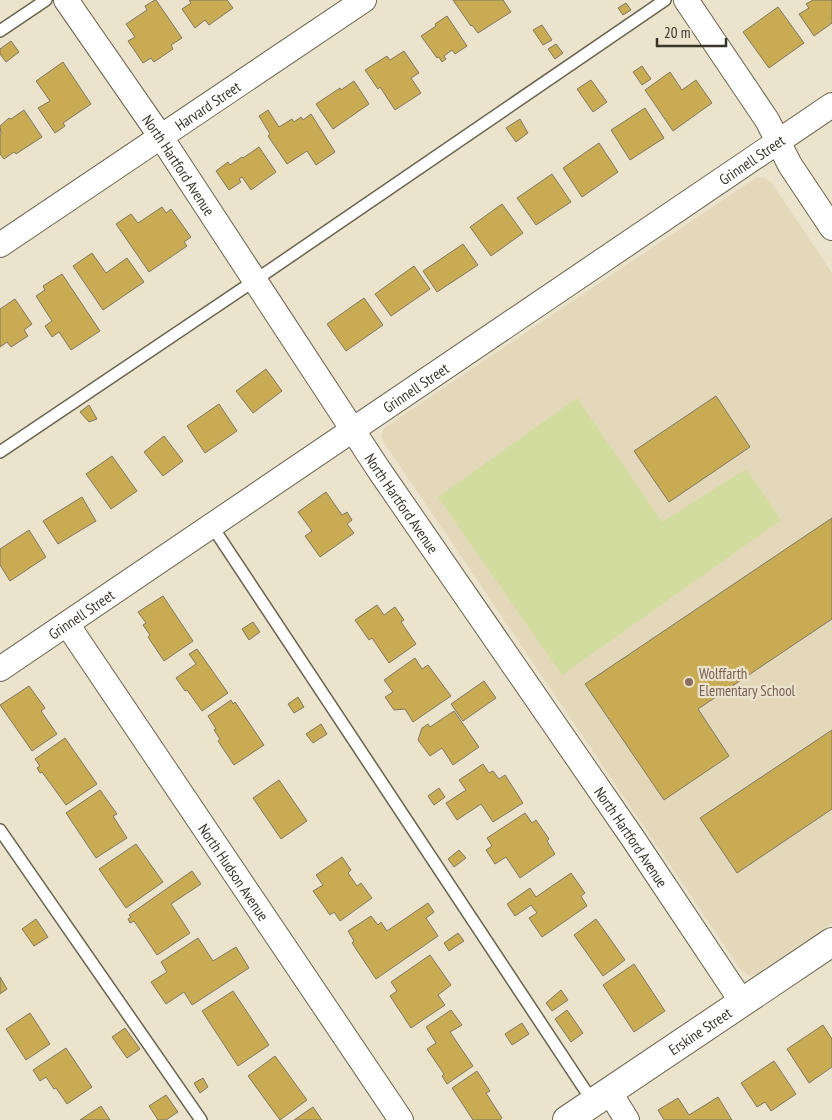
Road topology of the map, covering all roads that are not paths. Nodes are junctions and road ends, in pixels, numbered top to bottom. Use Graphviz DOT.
graph roads {
  1 [pos="46,0"];
  2 [pos="66,0"];
  3 [pos="364,0"];
  4 [pos="664,0"];
  5 [pos="686,0"];
  6 [pos="0,31"];
  7 [pos="832,105"];
  8 [pos="161,137"];
  9 [pos="778,141"];
  10 [pos="832,228"];
  11 [pos="0,245"];
  12 [pos="254,281"];
  13 [pos="353,430"];
  14 [pos="0,452"];
  15 [pos="212,526"];
  16 [pos="68,624"];
  17 [pos="0,669"];
  18 [pos="0,830"];
  19 [pos="832,942"];
  20 [pos="742,1002"];
  21 [pos="601,1097"];
  22 [pos="201,1120"];
  23 [pos="401,1120"];
  24 [pos="567,1120"];
  25 [pos="627,1120"];
  1 -- 6 [label="lane"];
  2 -- 8 [label="street, North Hartford Avenue"];
  3 -- 8 [label="street, Harvard Street"];
  4 -- 12 [label="lane"];
  5 -- 9 [label="street"];
  7 -- 9 [label="street, Grinnell Street"];
  8 -- 11 [label="street, Harvard Street"];
  8 -- 12 [label="street, North Hartford Avenue"];
  9 -- 10 [label="street"];
  9 -- 13 [label="street, Grinnell Street"];
  12 -- 13 [label="street, North Hartford Avenue"];
  12 -- 14 [label="lane"];
  13 -- 15 [label="street, Grinnell Street"];
  13 -- 20 [label="street, North Hartford Avenue"];
  15 -- 16 [label="street, Grinnell Street"];
  15 -- 21 [label="lane"];
  16 -- 17 [label="street, Grinnell Street"];
  16 -- 23 [label="street, North Hudson Avenue"];
  18 -- 22 [label="lane"];
  19 -- 20 [label="street, Erskine Street"];
  20 -- 21 [label="street, Erskine Street"];
  21 -- 24 [label="street, Erskine Street"];
  21 -- 25 [label="street"];
}
